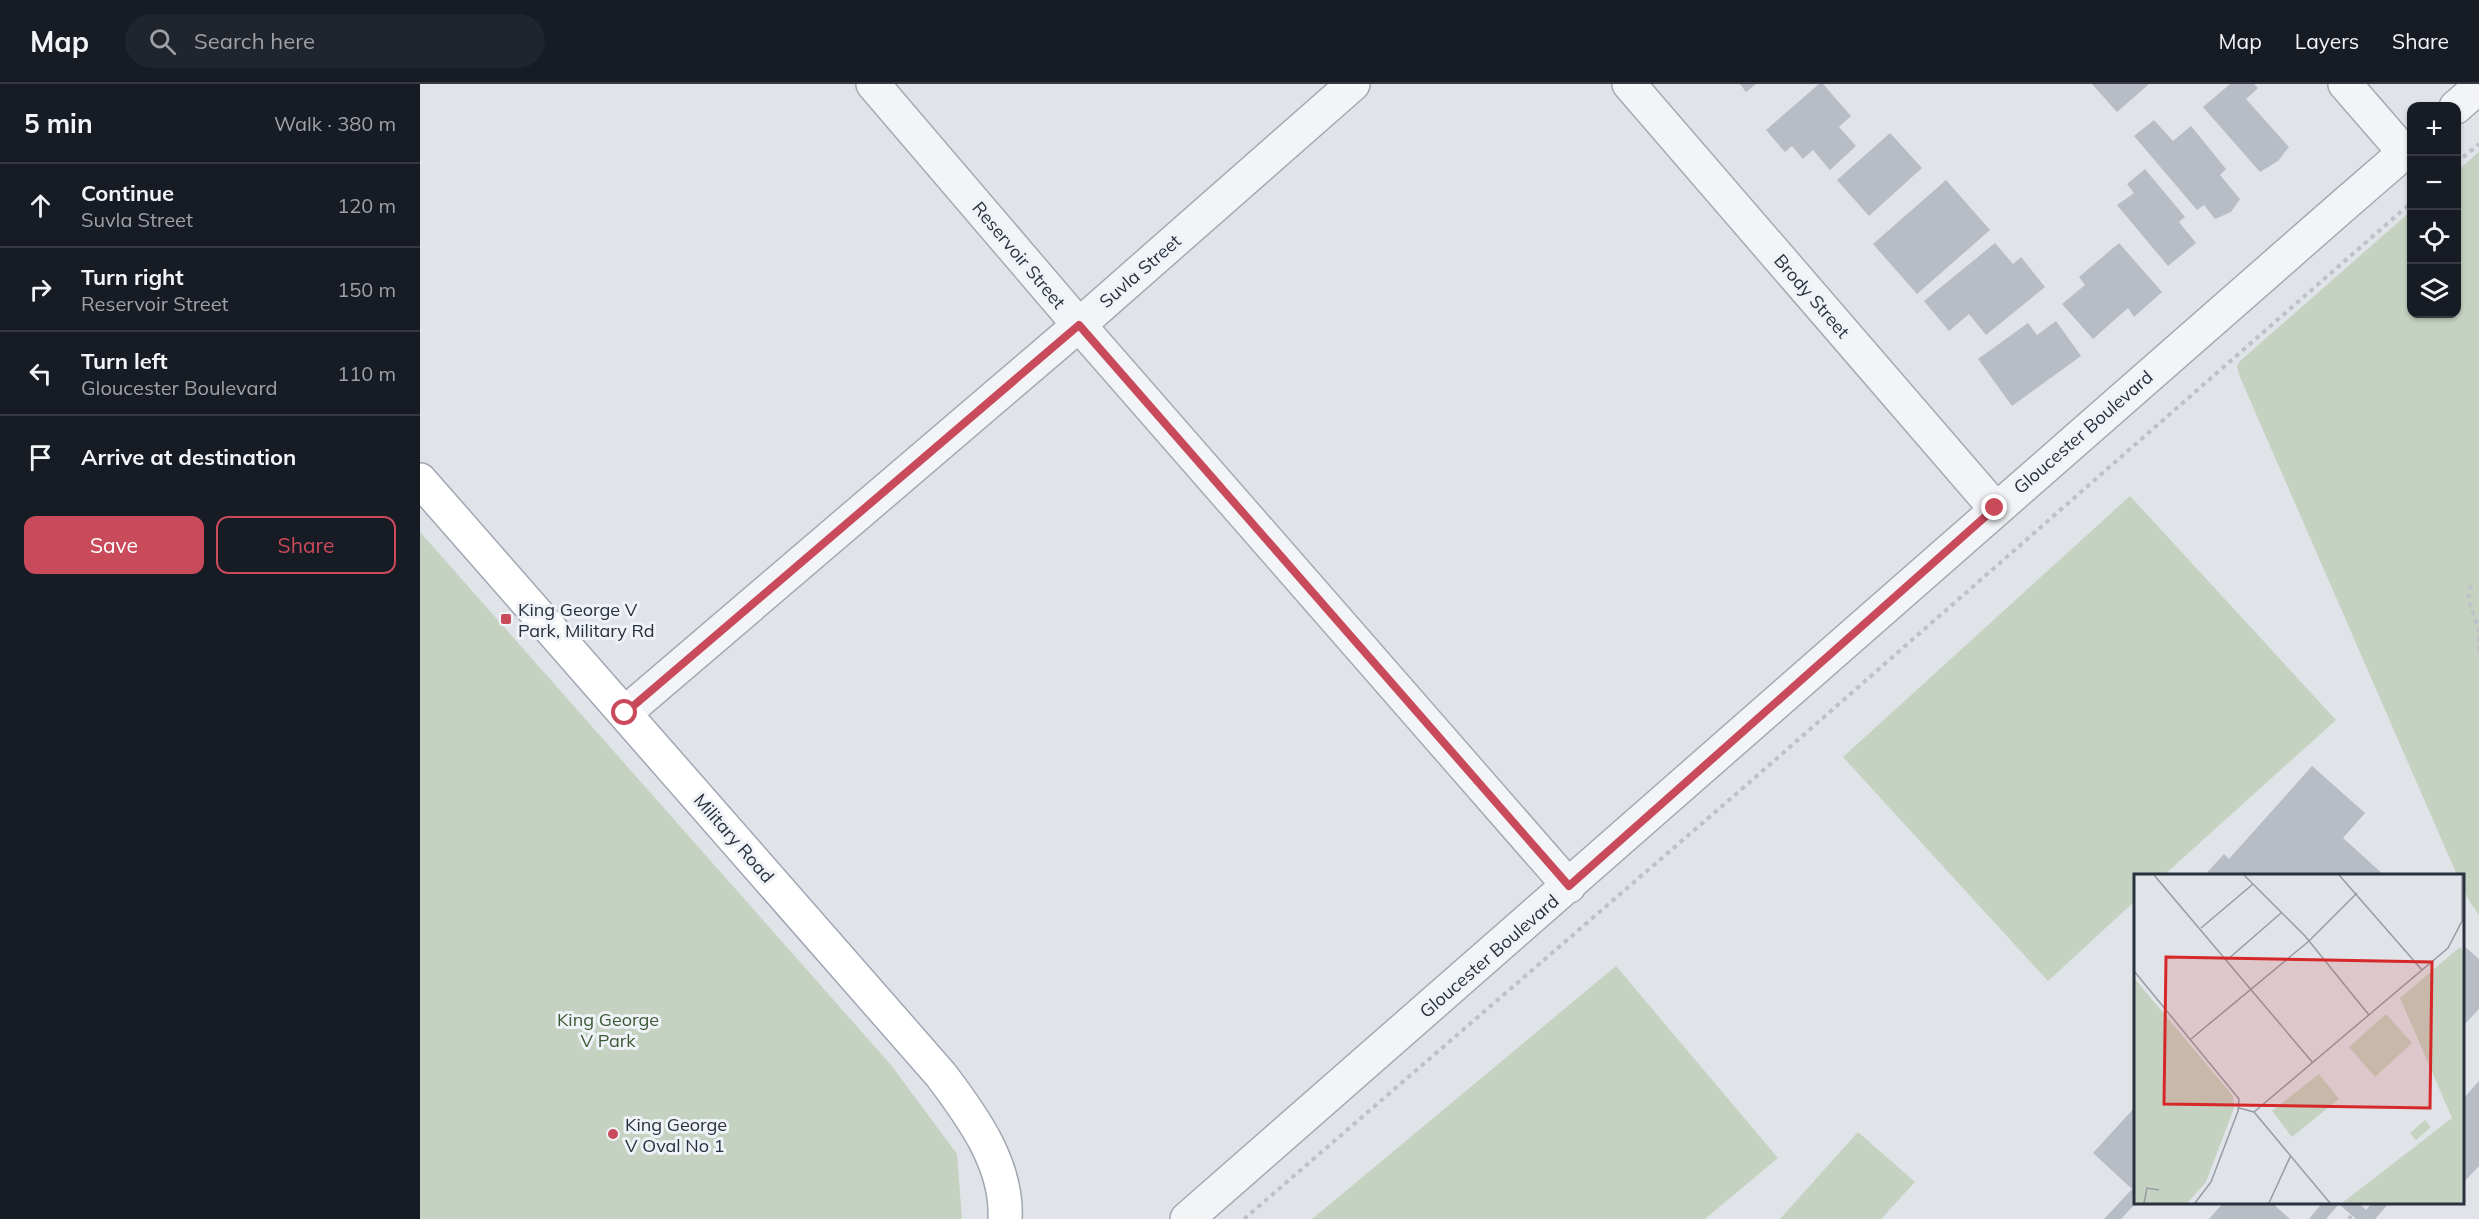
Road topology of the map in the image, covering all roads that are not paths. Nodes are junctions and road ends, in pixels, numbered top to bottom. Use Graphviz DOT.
graph roads {
  1 [pos="1353,84"];
  2 [pos="1629,84"];
  3 [pos="2345,84"];
  4 [pos="2479,87"];
  5 [pos="888,89"];
  6 [pos="2461,103"];
  7 [pos="2407,148"];
  8 [pos="2407,150"];
  9 [pos="1079,325"];
  10 [pos="420,480"];
  11 [pos="1995,508"];
  12 [pos="625,713"];
  13 [pos="1569,886"];
  14 [pos="1005,1219"];
  15 [pos="1187,1219"];
  1 -- 9 [label="street, Suvla Street"];
  2 -- 11 [label="street, Brody Street"];
  3 -- 7 [label="street"];
  4 -- 6 [label="street"];
  5 -- 9 [label="street, Reservoir Street"];
  8 -- 11 [label="street, Gloucester Boulevard"];
  9 -- 12 [label="street, Suvla Street"];
  9 -- 13 [label="street, Reservoir Street"];
  10 -- 12 [label="main road, Military Road"];
  11 -- 13 [label="street, Gloucester Boulevard"];
  12 -- 14 [label="main road, Military Road"];
  13 -- 15 [label="street, Gloucester Boulevard"];
}
